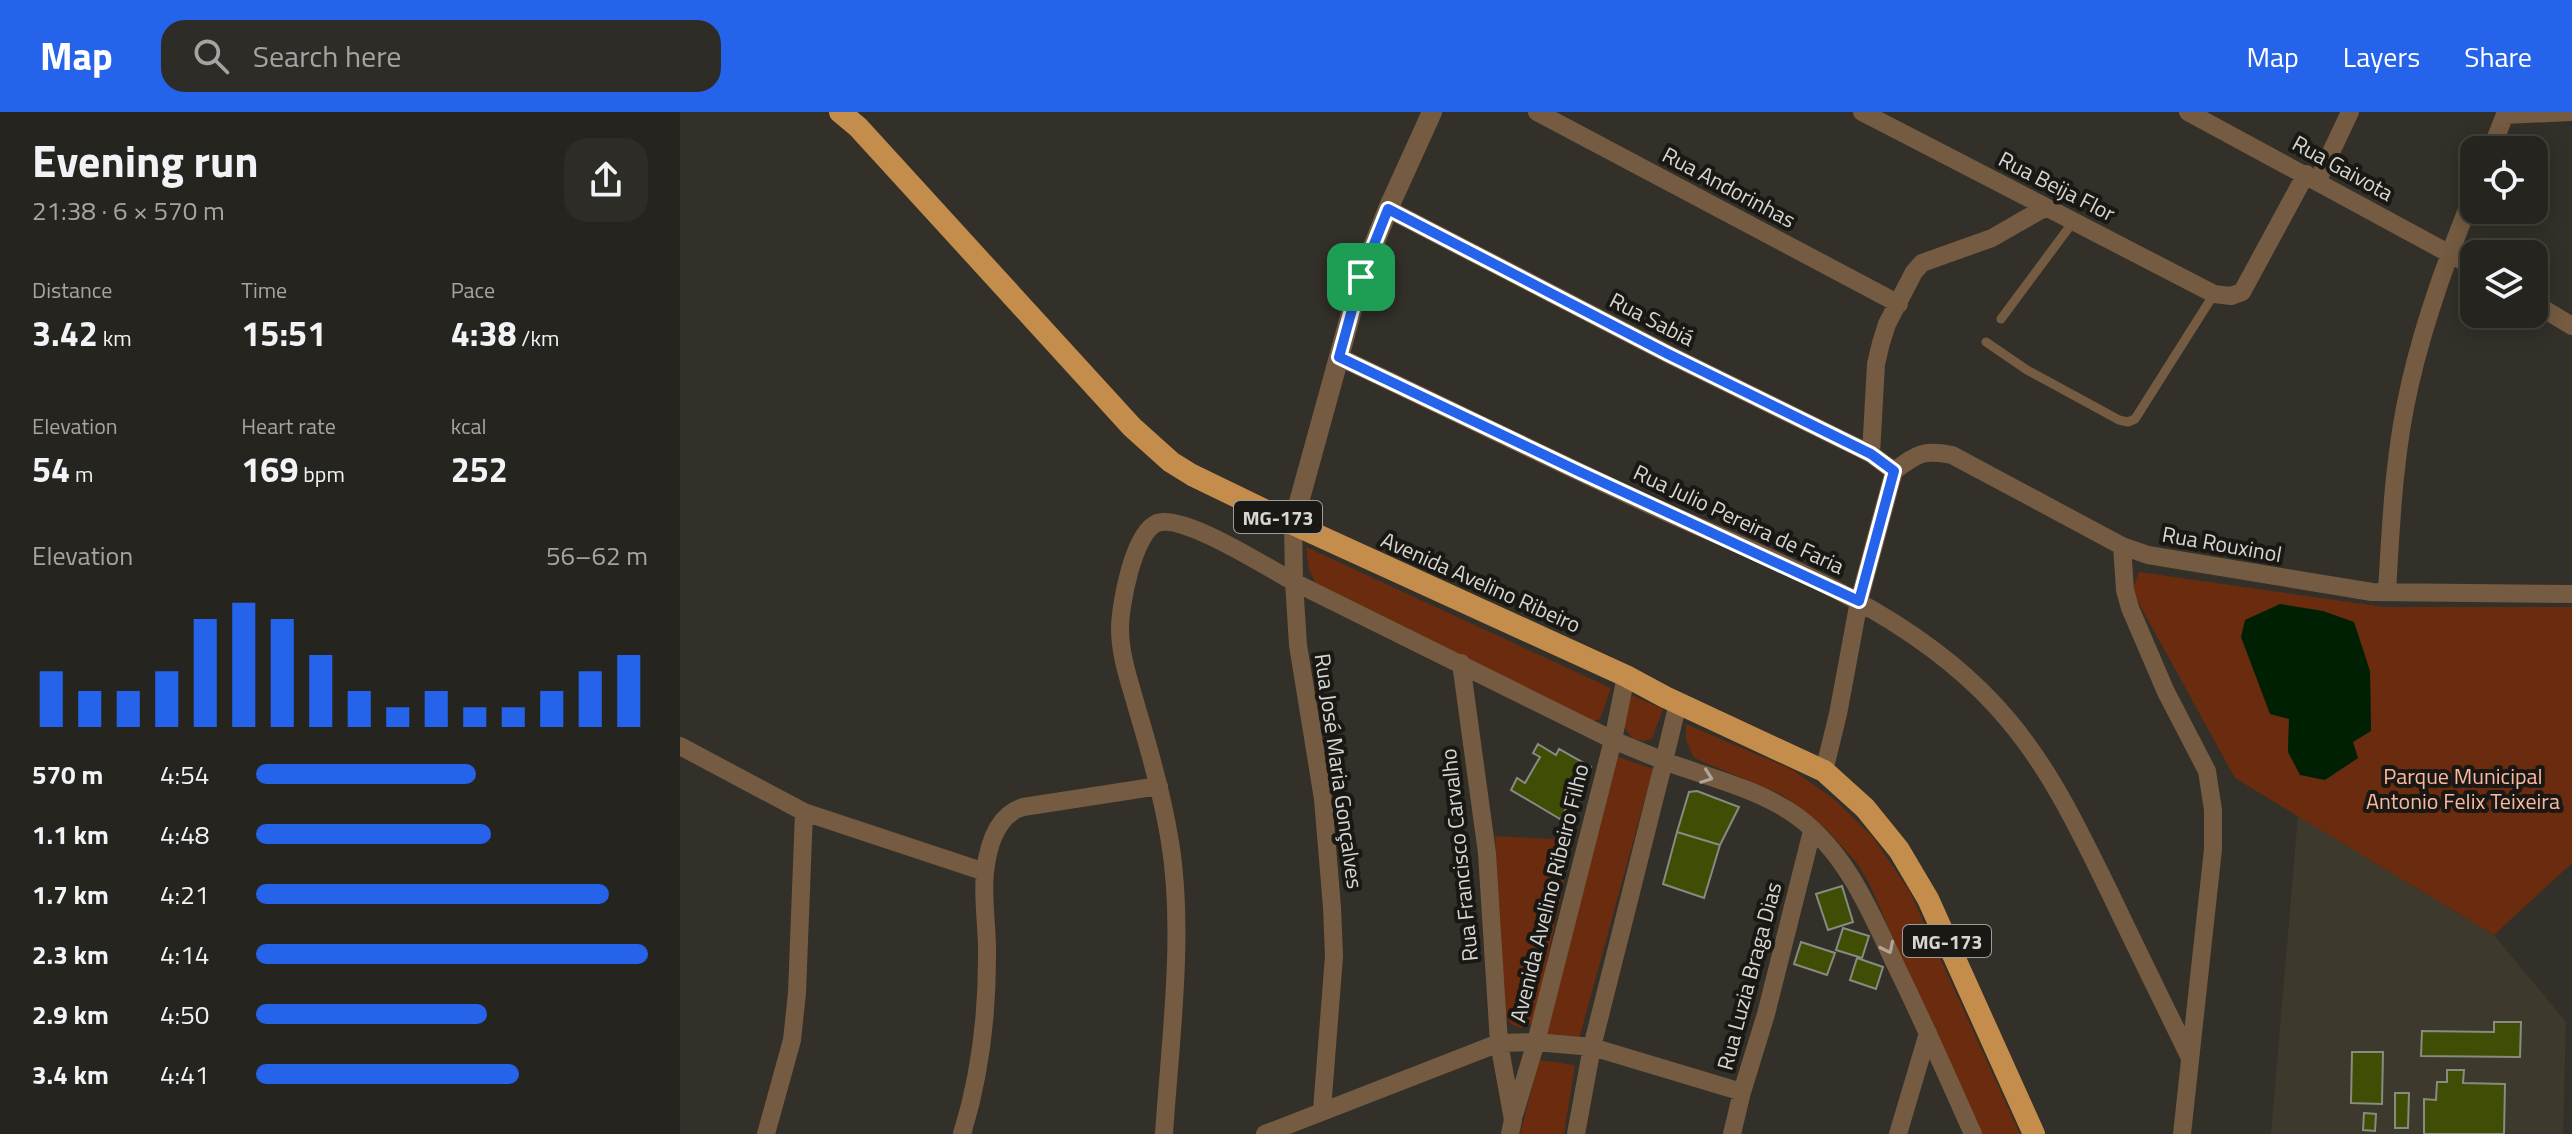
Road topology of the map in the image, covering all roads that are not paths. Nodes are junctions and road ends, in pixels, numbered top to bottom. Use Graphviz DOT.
graph roads {
  1 [pos="840,112"];
  2 [pos="1432,112"];
  3 [pos="1537,112"];
  4 [pos="1862,112"];
  5 [pos="2188,112"];
  6 [pos="2350,112"];
  7 [pos="2572,112"];
  8 [pos="2505,114"];
  9 [pos="2496,136"];
  10 [pos="2312,178"];
  11 [pos="2046,207"];
  12 [pos="1388,209"];
  13 [pos="2074,220"];
  14 [pos="2461,224"];
  15 [pos="2449,253"];
  16 [pos="2460,259"];
  17 [pos="2223,295"];
  18 [pos="1899,304"];
  19 [pos="2548,311"];
  20 [pos="2001,319"];
  21 [pos="2572,326"];
  22 [pos="1986,342"];
  23 [pos="1339,357"];
  24 [pos="1871,454"];
  25 [pos="1894,471"];
  26 [pos="1293,524"];
  27 [pos="2122,546"];
  28 [pos="1294,582"];
  29 [pos="2387,592"];
  30 [pos="2572,594"];
  31 [pos="1859,601"];
  32 [pos="1461,663"];
  33 [pos="1626,676"];
  34 [pos="1678,703"];
  35 [pos="1613,740"];
  36 [pos="680,746"];
  37 [pos="1664,761"];
  38 [pos="1824,771"];
  39 [pos="1159,786"];
  40 [pos="804,812"];
  41 [pos="1812,831"];
  42 [pos="985,872"];
  43 [pos="1928,1033"];
  44 [pos="1536,1042"];
  45 [pos="1499,1043"];
  46 [pos="1592,1047"];
  47 [pos="2189,1056"];
  48 [pos="1742,1092"];
  49 [pos="1322,1110"];
  50 [pos="1511,1127"];
  51 [pos="766,1134"];
  52 [pos="962,1134"];
  53 [pos="1164,1134"];
  54 [pos="1265,1134"];
  55 [pos="1576,1134"];
  56 [pos="1732,1134"];
  57 [pos="1898,1134"];
  58 [pos="1973,1134"];
  59 [pos="2034,1134"];
  60 [pos="2182,1134"];
  1 -- 26 [label="highway, Avenida Avelino Ribeiro / MG-173"];
  2 -- 12 [label="street"];
  3 -- 18 [label="street, Rua Andorinhas"];
  4 -- 11 [label="street, Rua Beija Flor"];
  5 -- 10 [label="street, Rua Gaivota"];
  6 -- 10 [label="street"];
  7 -- 8 [label="street"];
  8 -- 9 [label="street"];
  10 -- 15 [label="street, Rua Gaivota"];
  10 -- 17 [label="street"];
  11 -- 13 [label="street, Rua Beija Flor"];
  11 -- 18 [label="street"];
  12 -- 23 [label="street"];
  12 -- 24 [label="street, Rua Sabiá"];
  13 -- 17 [label="street, Rua Beija Flor"];
  13 -- 20 [label="lane"];
  14 -- 15 [label="street"];
  15 -- 16 [label="street, Rua Gaivota"];
  15 -- 29 [label="street"];
  17 -- 22 [label="lane"];
  18 -- 24 [label="street"];
  19 -- 21 [label="street"];
  23 -- 26 [label="street"];
  23 -- 31 [label="street, Rua Julio Pereira de Faria"];
  24 -- 25 [label="street, Rua Sabiá"];
  25 -- 27 [label="street, Rua Rouxinol"];
  25 -- 31 [label="street"];
  26 -- 28 [label="street, Rua José Maria Gonçalves"];
  26 -- 33 [label="highway, Avenida Avelino Ribeiro / MG-173"];
  27 -- 29 [label="street, Rua Rouxinol"];
  27 -- 47 [label="street"];
  28 -- 32 [label="street"];
  28 -- 39 [label="street"];
  28 -- 49 [label="street, Rua José Maria Gonçalves"];
  29 -- 30 [label="street, Rua Rouxinol"];
  31 -- 38 [label="street"];
  31 -- 47 [label="street, Rua Julio Pereira de Faria"];
  32 -- 35 [label="street"];
  32 -- 45 [label="street, Rua Francisco Carvalho"];
  33 -- 34 [label="highway, Avenida Avelino Ribeiro / MG-173"];
  33 -- 35 [label="street, Avenida Avelino Ribeiro Filho"];
  34 -- 37 [label="street"];
  34 -- 38 [label="highway, Avenida Avelino Ribeiro / MG-173"];
  35 -- 37 [label="street"];
  35 -- 44 [label="street, Avenida Avelino Ribeiro Filho"];
  36 -- 40 [label="street"];
  37 -- 41 [label="street, MG-173, one-way"];
  37 -- 46 [label="street"];
  38 -- 59 [label="highway, Avenida Avelino Ribeiro / MG-173"];
  39 -- 42 [label="street"];
  39 -- 53 [label="street"];
  40 -- 42 [label="street"];
  40 -- 51 [label="street"];
  41 -- 43 [label="street, MG-173, one-way"];
  41 -- 48 [label="street, Rua Luzia Braga Dias"];
  42 -- 52 [label="street"];
  43 -- 57 [label="street"];
  43 -- 58 [label="street, MG-173"];
  44 -- 45 [label="street"];
  44 -- 46 [label="street"];
  44 -- 50 [label="street, Avenida Avelino Ribeiro Filho"];
  45 -- 49 [label="street"];
  45 -- 50 [label="street, Avenida Avelino Ribeiro Filho"];
  46 -- 48 [label="street"];
  46 -- 55 [label="street"];
  47 -- 60 [label="street"];
  48 -- 56 [label="street, Rua Luzia Braga Dias"];
  49 -- 54 [label="street"];
}
